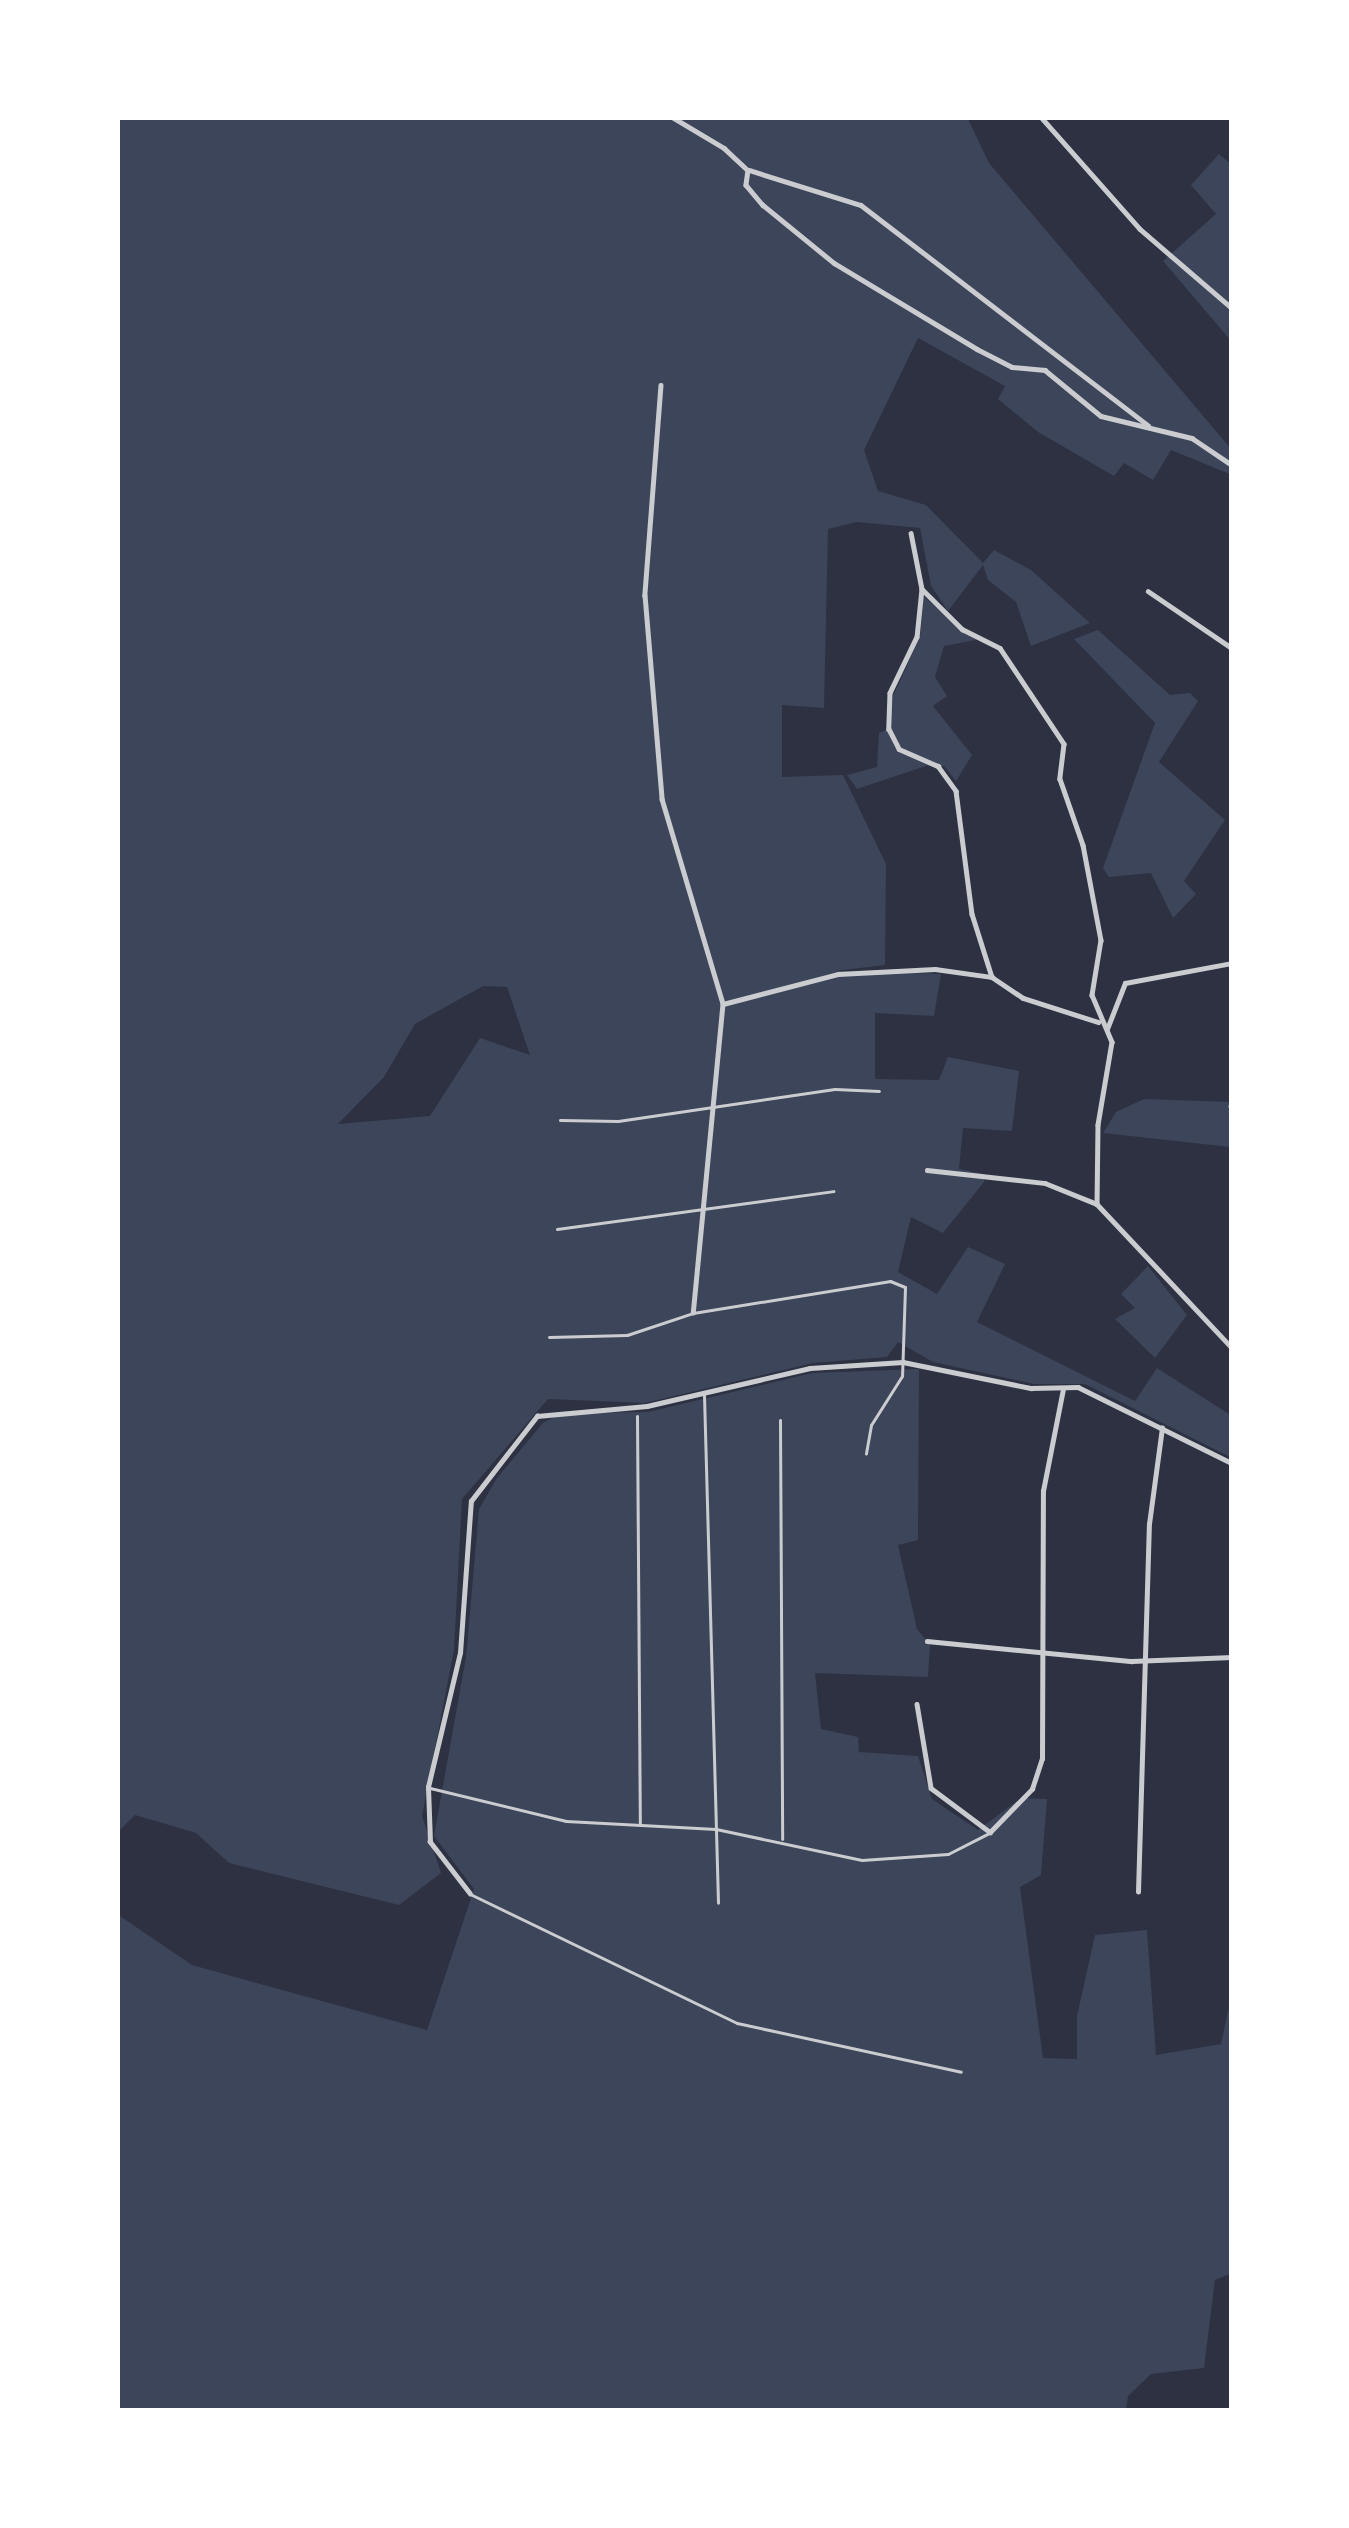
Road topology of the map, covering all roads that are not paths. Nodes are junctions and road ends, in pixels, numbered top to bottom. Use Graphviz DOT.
graph roads {
  1 [pos="672,117"];
  2 [pos="1041,117"];
  3 [pos="748,170"];
  4 [pos="1232,308"];
  5 [pos="661,385"];
  6 [pos="1148,424"];
  7 [pos="1232,465"];
  8 [pos="911,533"];
  9 [pos="922,589"];
  10 [pos="1148,591"];
  11 [pos="1232,648"];
  12 [pos="1232,963"];
  13 [pos="992,977"];
  14 [pos="723,1004"];
  15 [pos="1101,1022"];
  16 [pos="1107,1029"];
  17 [pos="879,1090"];
  18 [pos="713,1109"];
  19 [pos="560,1120"];
  20 [pos="928,1170"];
  21 [pos="833,1191"];
  22 [pos="1097,1204"];
  23 [pos="708,1211"];
  24 [pos="557,1229"];
  25 [pos="693,1313"];
  26 [pos="550,1337"];
  27 [pos="1232,1348"];
  28 [pos="903,1362"];
  29 [pos="1063,1389"];
  30 [pos="704,1394"];
  31 [pos="637,1416"];
  32 [pos="780,1420"];
  33 [pos="1162,1428"];
  34 [pos="866,1454"];
  35 [pos="1232,1463"];
  36 [pos="927,1641"];
  37 [pos="1040,1654"];
  38 [pos="1232,1657"];
  39 [pos="1148,1660"];
  40 [pos="917,1704"];
  41 [pos="428,1787"];
  42 [pos="640,1827"];
  43 [pos="716,1829"];
  44 [pos="990,1832"];
  45 [pos="782,1841"];
  46 [pos="1138,1892"];
  47 [pos="470,1894"];
  48 [pos="718,1903"];
  49 [pos="961,2072"];
  1 -- 3 [label="street"];
  2 -- 4 [label="street"];
  3 -- 6 [label="street"];
  3 -- 6 [label="street"];
  5 -- 14 [label="street"];
  6 -- 7 [label="street"];
  8 -- 9 [label="street"];
  9 -- 13 [label="street"];
  9 -- 15 [label="street"];
  10 -- 11 [label="street"];
  12 -- 16 [label="street"];
  13 -- 14 [label="street"];
  13 -- 15 [label="street"];
  14 -- 18 [label="street"];
  15 -- 16 [label="street"];
  16 -- 22 [label="street"];
  17 -- 18 [label="lane"];
  18 -- 19 [label="lane"];
  18 -- 23 [label="street"];
  20 -- 22 [label="street"];
  21 -- 23 [label="lane"];
  22 -- 27 [label="street"];
  23 -- 24 [label="lane"];
  23 -- 25 [label="street"];
  25 -- 26 [label="lane"];
  25 -- 28 [label="lane"];
  28 -- 29 [label="street"];
  28 -- 30 [label="street"];
  28 -- 34 [label="lane"];
  29 -- 33 [label="street"];
  29 -- 37 [label="street"];
  30 -- 41 [label="street"];
  30 -- 43 [label="lane"];
  31 -- 42 [label="lane"];
  32 -- 45 [label="lane"];
  33 -- 35 [label="street"];
  33 -- 39 [label="street"];
  36 -- 37 [label="street"];
  37 -- 39 [label="street"];
  37 -- 44 [label="street"];
  38 -- 39 [label="street"];
  39 -- 46 [label="street"];
  40 -- 44 [label="street"];
  41 -- 42 [label="lane"];
  41 -- 47 [label="street"];
  42 -- 43 [label="lane"];
  43 -- 45 [label="lane"];
  43 -- 48 [label="lane"];
  44 -- 45 [label="lane"];
  47 -- 49 [label="lane"];
}
